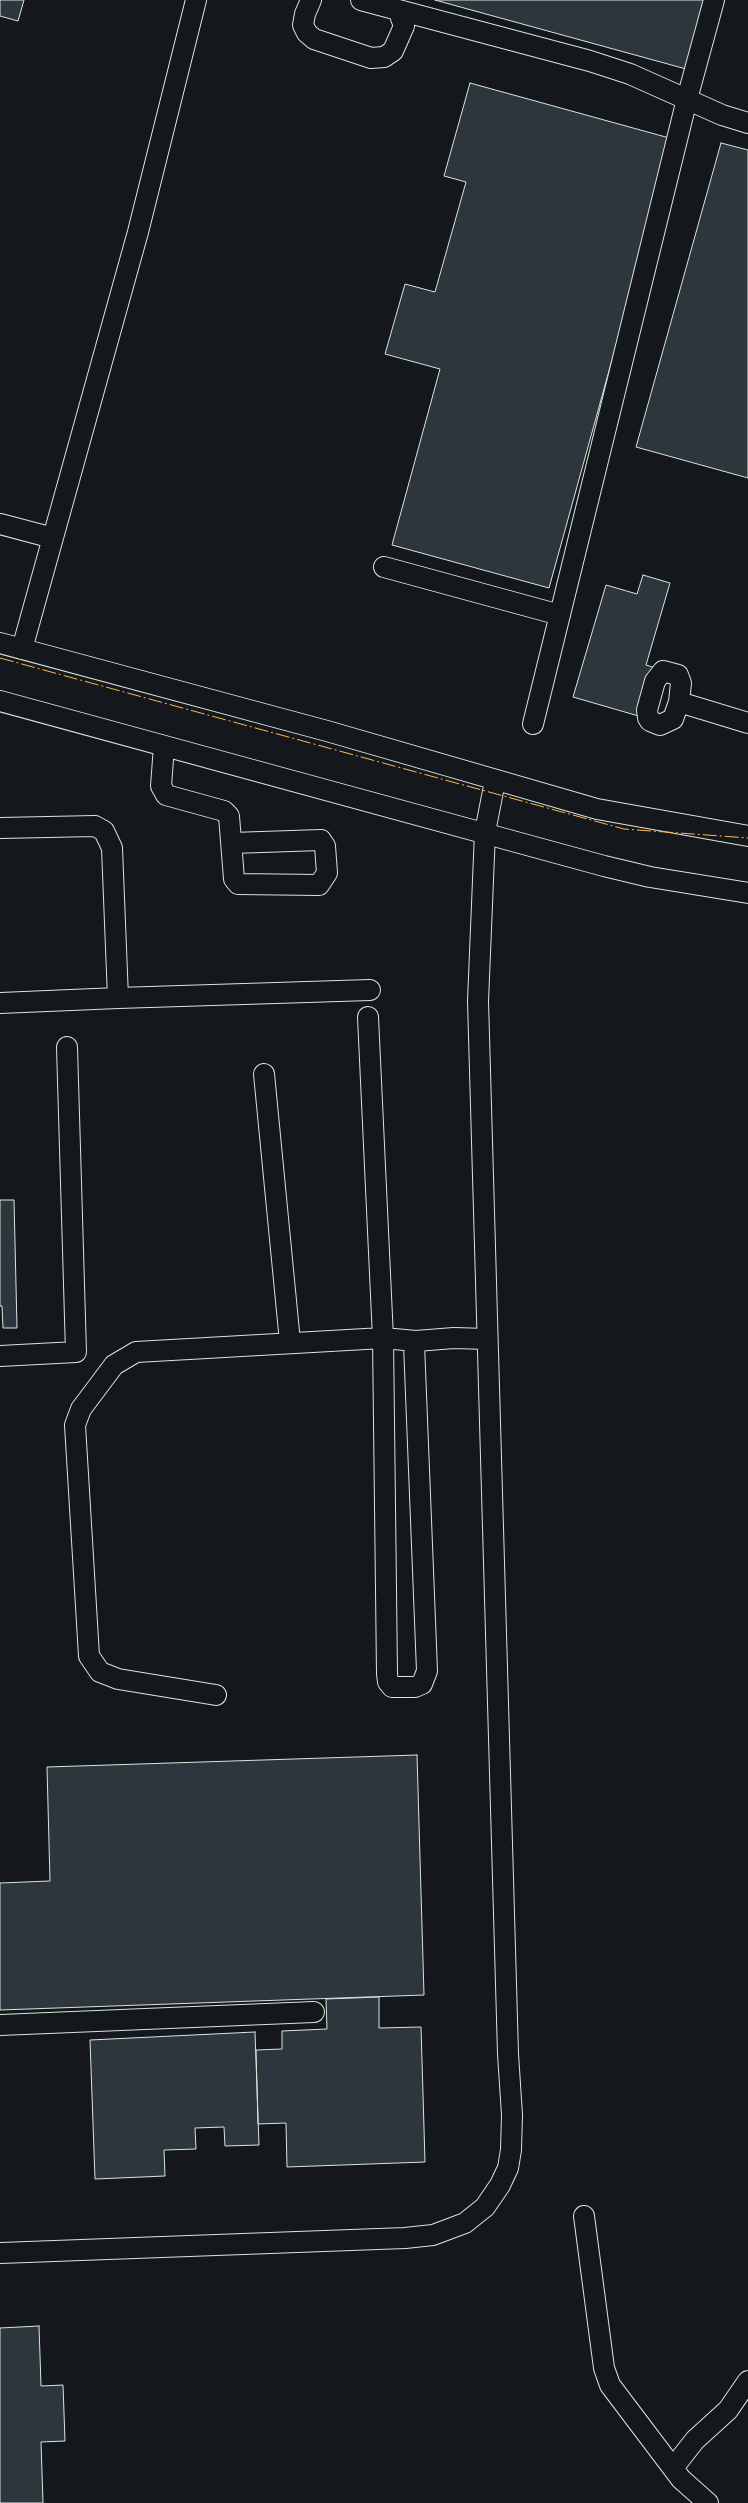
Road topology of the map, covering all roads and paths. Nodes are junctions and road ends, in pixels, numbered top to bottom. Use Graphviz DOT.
graph roads {
  1 [pos="196,0"];
  2 [pos="311,0"];
  3 [pos="361,0"];
  4 [pos="714,0"];
  5 [pos="398,10"];
  6 [pos="687,99"];
  7 [pos="748,123"];
  8 [pos="0,524"];
  9 [pos="53,538"];
  10 [pos="384,567"];
  11 [pos="560,615"];
  12 [pos="0,643"];
  13 [pos="22,649"];
  14 [pos="0,701"];
  15 [pos="679,702"];
  16 [pos="748,723"];
  17 [pos="533,724"];
  18 [pos="164,746"];
  19 [pos="495,781"];
  20 [pos="0,828"];
  21 [pos="485,832"];
  22 [pos="748,836"];
  23 [pos="232,843"];
  24 [pos="748,892"];
  25 [pos="370,990"];
  26 [pos="118,998"];
  27 [pos="0,1003"];
  28 [pos="368,1016"];
  29 [pos="67,1047"];
  30 [pos="264,1074"];
  31 [pos="383,1338"];
  32 [pos="487,1339"];
  33 [pos="416,1341"];
  34 [pos="290,1342"];
  35 [pos="0,1356"];
  36 [pos="216,1695"];
  37 [pos="314,2012"];
  38 [pos="0,2025"];
  39 [pos="584,2216"];
  40 [pos="0,2253"];
  41 [pos="748,2381"];
  42 [pos="673,2468"];
  43 [pos="708,2503"];
  1 -- 9 [label="street"];
  2 -- 5 [label="street"];
  3 -- 5 [label="street"];
  4 -- 6 [label="street"];
  5 -- 6 [label="street"];
  6 -- 7 [label="street"];
  6 -- 11 [label="street"];
  8 -- 9 [label="street"];
  9 -- 13 [label="street"];
  10 -- 11 [label="street"];
  11 -- 17 [label="street"];
  12 -- 13 [label="street"];
  13 -- 19 [label="street"];
  14 -- 18 [label="street"];
  15 -- 16 [label="street"];
  18 -- 21 [label="street"];
  18 -- 23 [label="street"];
  19 -- 21 [label="street"];
  19 -- 22 [label="street"];
  20 -- 26 [label="street"];
  21 -- 24 [label="street"];
  21 -- 32 [label="street"];
  23 -- 23 [label="street"];
  25 -- 26 [label="street"];
  26 -- 27 [label="street"];
  28 -- 31 [label="street"];
  29 -- 35 [label="street"];
  30 -- 34 [label="street"];
  31 -- 33 [label="street"];
  31 -- 33 [label="street"];
  31 -- 34 [label="street"];
  32 -- 33 [label="street"];
  32 -- 40 [label="street"];
  34 -- 36 [label="street"];
  37 -- 38 [label="street"];
  39 -- 42 [label="street"];
  41 -- 42 [label="street"];
  42 -- 43 [label="street"];
}
